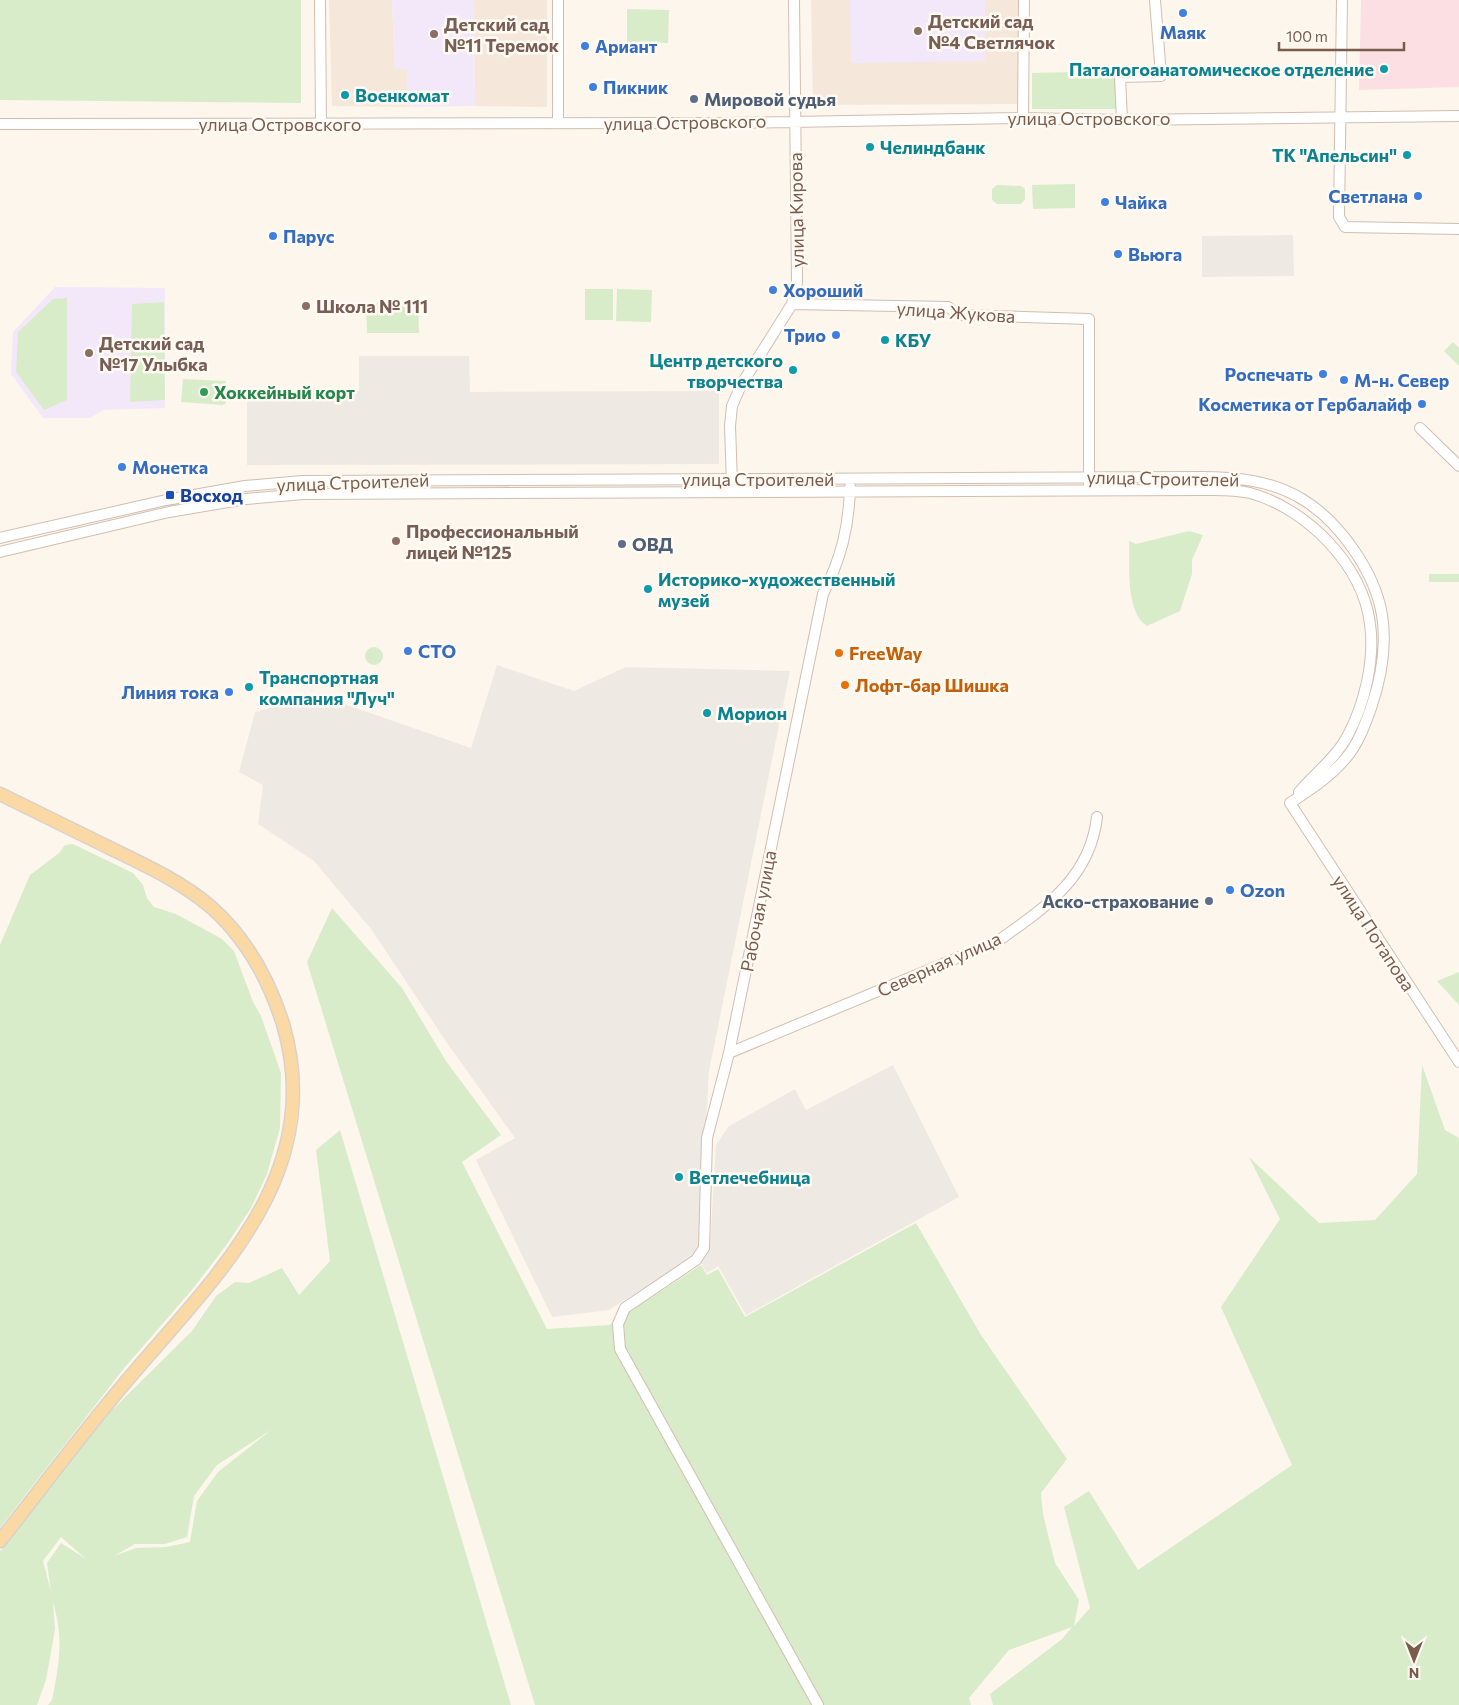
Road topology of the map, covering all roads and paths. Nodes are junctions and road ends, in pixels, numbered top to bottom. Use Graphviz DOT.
graph roads {
  1 [pos="320,0"];
  2 [pos="558,0"];
  3 [pos="794,0"];
  4 [pos="1024,0"];
  5 [pos="1155,0"];
  6 [pos="1342,0"];
  7 [pos="1459,116"];
  8 [pos="1341,117"];
  9 [pos="1023,118"];
  10 [pos="1122,120"];
  11 [pos="795,121"];
  12 [pos="558,122"];
  13 [pos="0,124"];
  14 [pos="321,124"];
  15 [pos="1459,229"];
  16 [pos="792,304"];
  17 [pos="1420,428"];
  18 [pos="1459,466"];
  19 [pos="1089,478"];
  20 [pos="732,479"];
  21 [pos="850,479"];
  22 [pos="1089,490"];
  23 [pos="732,492"];
  24 [pos="850,492"];
  25 [pos="0,538"];
  26 [pos="0,552"];
  27 [pos="1371,659"];
  28 [pos="1383,662"];
  29 [pos="0,794"];
  30 [pos="1290,803"];
  31 [pos="1097,817"];
  32 [pos="729,1053"];
  33 [pos="1459,1062"];
  34 [pos="0,1541"];
  35 [pos="818,1705"];
  1 -- 14 [label="street"];
  2 -- 12 [label="street"];
  3 -- 11 [label="street, улица Кирова"];
  4 -- 9 [label="street"];
  5 -- 10 [label="street"];
  6 -- 8 [label="street"];
  7 -- 8 [label="street, улица Островского"];
  8 -- 10 [label="street, улица Островского"];
  8 -- 15 [label="street"];
  9 -- 10 [label="street, улица Островского"];
  9 -- 11 [label="street, улица Островского"];
  11 -- 12 [label="street, улица Островского"];
  11 -- 16 [label="street, улица Кирова"];
  12 -- 14 [label="street, улица Островского"];
  13 -- 14 [label="street, улица Островского"];
  16 -- 19 [label="street, улица Жукова"];
  16 -- 20 [label="street, улица Кирова"];
  17 -- 18 [label="street"];
  19 -- 21 [label="street, улица Строителей"];
  19 -- 22 [label="street"];
  19 -- 28 [label="street, улица Строителей"];
  20 -- 21 [label="street, улица Строителей"];
  20 -- 23 [label="street, улица Кирова"];
  20 -- 25 [label="street, улица Строителей"];
  21 -- 24 [label="street, Рабочая улица"];
  22 -- 24 [label="street, улица Строителей"];
  22 -- 27 [label="street, улица Строителей"];
  23 -- 24 [label="street, улица Строителей"];
  23 -- 26 [label="street, улица Строителей"];
  24 -- 32 [label="street, Рабочая улица"];
  27 -- 28 [label="street"];
  27 -- 30 [label="street, улица Строителей"];
  28 -- 30 [label="street, улица Строителей"];
  29 -- 34 [label="main road"];
  30 -- 33 [label="street, улица Потапова"];
  31 -- 32 [label="street, Северная улица"];
  32 -- 35 [label="street, Рабочая улица"];
}
